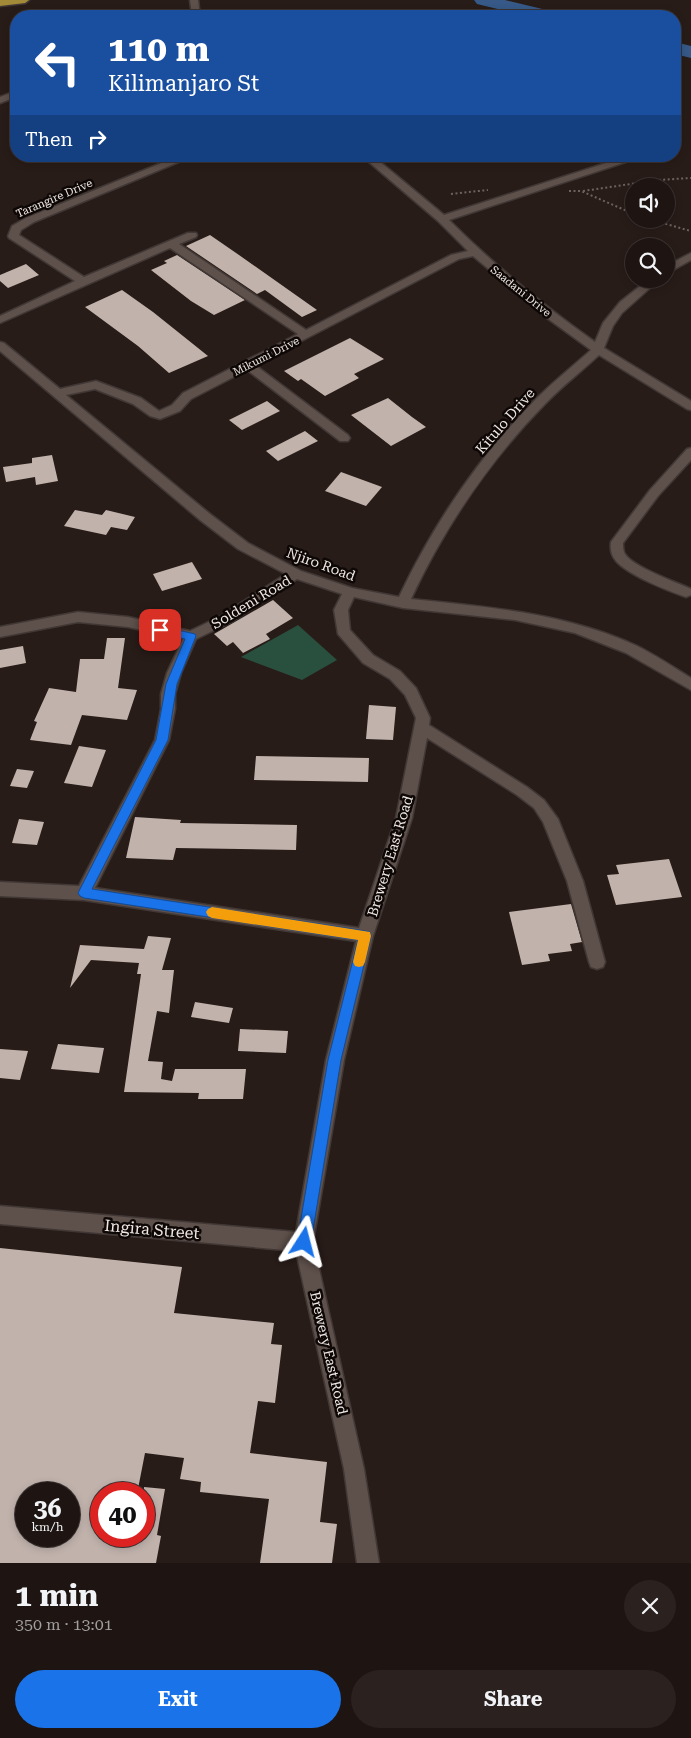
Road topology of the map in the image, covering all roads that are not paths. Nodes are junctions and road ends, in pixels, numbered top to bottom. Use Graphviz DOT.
graph roads {
  1 [pos="25,0"];
  2 [pos="0,2"];
  3 [pos="173,162"];
  4 [pos="374,162"];
  5 [pos="620,162"];
  6 [pos="442,219"];
  7 [pos="192,235"];
  8 [pos="171,244"];
  9 [pos="475,252"];
  10 [pos="691,256"];
  11 [pos="675,266"];
  12 [pos="83,281"];
  13 [pos="643,288"];
  14 [pos="0,320"];
  15 [pos="307,335"];
  16 [pos="0,345"];
  17 [pos="597,349"];
  18 [pos="248,365"];
  19 [pos="57,393"];
  20 [pos="691,406"];
  21 [pos="344,438"];
  22 [pos="691,452"];
  23 [pos="296,574"];
  24 [pos="350,592"];
  25 [pos="686,592"];
  26 [pos="403,603"];
  27 [pos="0,632"];
  28 [pos="191,636"];
  29 [pos="691,685"];
  30 [pos="422,728"];
  31 [pos="0,889"];
  32 [pos="84,893"];
  33 [pos="365,936"];
  34 [pos="597,962"];
  35 [pos="0,1215"];
  36 [pos="304,1242"];
  37 [pos="368,1563"];
  1 -- 2 [label="main road"];
  3 -- 12 [label="street, Tarangire Drive"];
  4 -- 6 [label="street, Saadani Drive"];
  5 -- 6 [label="street"];
  6 -- 9 [label="street, Saadani Drive"];
  7 -- 8 [label="street"];
  8 -- 12 [label="street"];
  8 -- 15 [label="street"];
  9 -- 15 [label="street, Mikumi Drive"];
  9 -- 17 [label="street, Saadani Drive"];
  10 -- 11 [label="street"];
  12 -- 14 [label="street"];
  13 -- 17 [label="street, Kitulo Drive"];
  15 -- 18 [label="street, Mikumi Drive"];
  16 -- 19 [label="street, Njiro Road"];
  17 -- 20 [label="street, Saadani Drive"];
  17 -- 26 [label="street, Kitulo Drive"];
  18 -- 19 [label="street, Mikumi Drive"];
  18 -- 21 [label="street"];
  19 -- 23 [label="street, Njiro Road"];
  22 -- 25 [label="street"];
  23 -- 24 [label="street, Njiro Road"];
  23 -- 28 [label="street, Soldeni Road"];
  24 -- 26 [label="street, Njiro Road"];
  24 -- 30 [label="street, Brewery East Road"];
  26 -- 29 [label="street, Njiro Road"];
  27 -- 28 [label="street"];
  28 -- 32 [label="street"];
  30 -- 33 [label="street, Brewery East Road"];
  30 -- 34 [label="street"];
  31 -- 32 [label="street"];
  32 -- 33 [label="street"];
  33 -- 36 [label="street, Brewery East Road"];
  35 -- 36 [label="street, Ingira Street"];
  36 -- 37 [label="street, Brewery East Road"];
}
